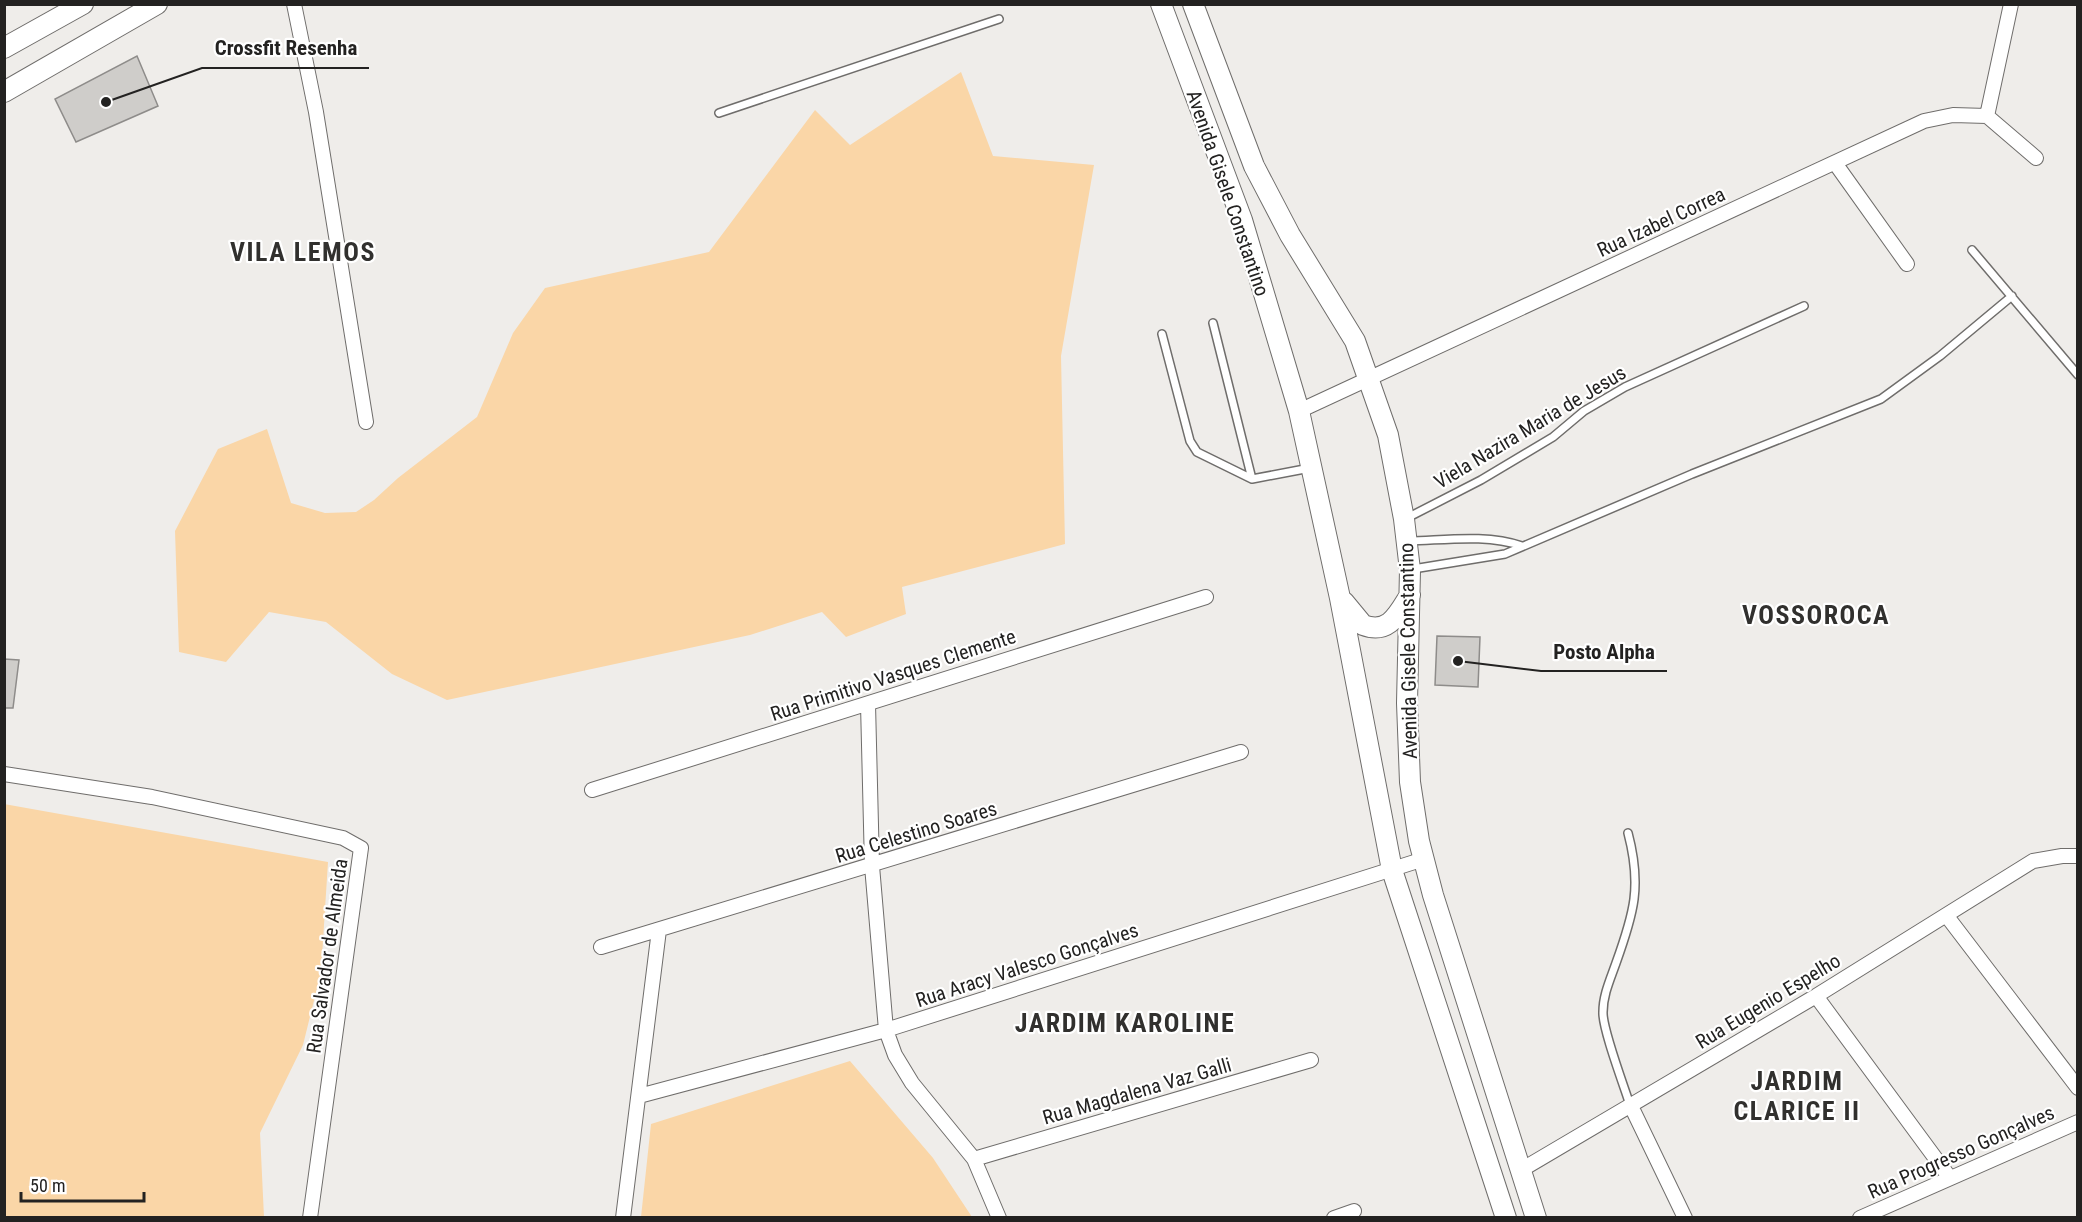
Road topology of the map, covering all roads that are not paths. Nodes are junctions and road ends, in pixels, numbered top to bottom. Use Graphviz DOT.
graph roads {
  1 [pos="83,4"];
  2 [pos="157,4"];
  3 [pos="294,4"];
  4 [pos="1161,4"];
  5 [pos="1193,4"];
  6 [pos="2011,4"];
  7 [pos="999,19"];
  8 [pos="4,48"];
  9 [pos="4,92"];
  10 [pos="719,113"];
  11 [pos="1987,116"];
  12 [pos="2036,158"];
  13 [pos="1835,163"];
  14 [pos="1972,250"];
  15 [pos="1906,264"];
  16 [pos="2012,296"];
  17 [pos="1804,306"];
  18 [pos="1213,323"];
  19 [pos="1162,334"];
  20 [pos="2078,375"];
  21 [pos="1370,380"];
  22 [pos="1299,411"];
  23 [pos="366,422"];
  24 [pos="1311,467"];
  25 [pos="1252,479"];
  26 [pos="1404,519"];
  27 [pos="1407,541"];
  28 [pos="1522,546"];
  29 [pos="1410,570"];
  30 [pos="1411,594"];
  31 [pos="1206,597"];
  32 [pos="1340,598"];
  33 [pos="868,704"];
  34 [pos="1241,752"];
  35 [pos="4,774"];
  36 [pos="592,790"];
  37 [pos="1628,833"];
  38 [pos="2078,856"];
  39 [pos="1424,859"];
  40 [pos="872,866"];
  41 [pos="1392,870"];
  42 [pos="1946,915"];
  43 [pos="659,930"];
  44 [pos="601,947"];
  45 [pos="1816,996"];
  46 [pos="886,1030"];
  47 [pos="1311,1060"];
  48 [pos="2078,1088"];
  49 [pos="639,1096"];
  50 [pos="1631,1106"];
  51 [pos="2078,1122"];
  52 [pos="974,1159"];
  53 [pos="1521,1170"];
  54 [pos="1950,1178"];
  55 [pos="1354,1211"];
  56 [pos="310,1218"];
  57 [pos="623,1218"];
  58 [pos="999,1218"];
  59 [pos="1334,1218"];
  60 [pos="1506,1218"];
  61 [pos="1536,1218"];
  62 [pos="1685,1218"];
  63 [pos="1860,1218"];
  1 -- 8 [label="main road"];
  2 -- 9 [label="main road"];
  3 -- 23 [label="street"];
  4 -- 22 [label="main road, Avenida Gisele Constantino"];
  5 -- 21 [label="main road, Avenida Gisele Constantino"];
  6 -- 11 [label="street"];
  7 -- 10 [label="lane"];
  11 -- 12 [label="street"];
  11 -- 13 [label="street, Rua Izabel Correa"];
  13 -- 15 [label="street"];
  13 -- 21 [label="street, Rua Izabel Correa"];
  14 -- 16 [label="lane"];
  16 -- 20 [label="lane"];
  16 -- 28 [label="lane"];
  17 -- 26 [label="lane, Viela Nazira Maria de Jesus"];
  18 -- 25 [label="lane"];
  19 -- 25 [label="lane"];
  21 -- 22 [label="street, Rua Izabel Correa"];
  21 -- 26 [label="main road, Avenida Gisele Constantino"];
  22 -- 24 [label="main road, Avenida Gisele Constantino"];
  24 -- 25 [label="lane"];
  24 -- 32 [label="main road, Avenida Gisele Constantino"];
  26 -- 27 [label="main road, Avenida Gisele Constantino"];
  27 -- 28 [label="lane"];
  27 -- 29 [label="main road, Avenida Gisele Constantino"];
  28 -- 29 [label="lane"];
  29 -- 30 [label="main road, Avenida Gisele Constantino"];
  30 -- 32 [label="main road"];
  30 -- 39 [label="main road, Avenida Gisele Constantino"];
  31 -- 33 [label="street, Rua Primitivo Vasques Clemente"];
  32 -- 41 [label="main road, Avenida Gisele Constantino"];
  33 -- 36 [label="street, Rua Primitivo Vasques Clemente"];
  33 -- 40 [label="street"];
  34 -- 40 [label="street, Rua Celestino Soares"];
  35 -- 56 [label="street, Rua Salvador de Almeida"];
  37 -- 50 [label="lane"];
  38 -- 42 [label="street, Rua Eugenio Espelho"];
  39 -- 41 [label="street, Rua Aracy Valesco Gonçalves"];
  39 -- 53 [label="main road, Avenida Gisele Constantino"];
  40 -- 43 [label="street, Rua Celestino Soares"];
  40 -- 46 [label="street"];
  41 -- 46 [label="street, Rua Aracy Valesco Gonçalves"];
  41 -- 60 [label="main road, Avenida Gisele Constantino"];
  42 -- 45 [label="street, Rua Eugenio Espelho"];
  42 -- 48 [label="street"];
  43 -- 44 [label="street, Rua Celestino Soares"];
  43 -- 49 [label="street"];
  45 -- 50 [label="street, Rua Eugenio Espelho"];
  45 -- 54 [label="street"];
  46 -- 49 [label="street, Rua Aracy Valesco Gonçalves"];
  46 -- 52 [label="street"];
  47 -- 52 [label="street, Rua Magdalena Vaz Galli"];
  49 -- 57 [label="street"];
  50 -- 53 [label="street, Rua Eugenio Espelho"];
  50 -- 62 [label="street"];
  51 -- 54 [label="street, Rua Progresso Gonçalves"];
  52 -- 58 [label="street"];
  53 -- 61 [label="main road, Avenida Gisele Constantino"];
  54 -- 63 [label="street, Rua Progresso Gonçalves"];
  55 -- 59 [label="street"];
}
